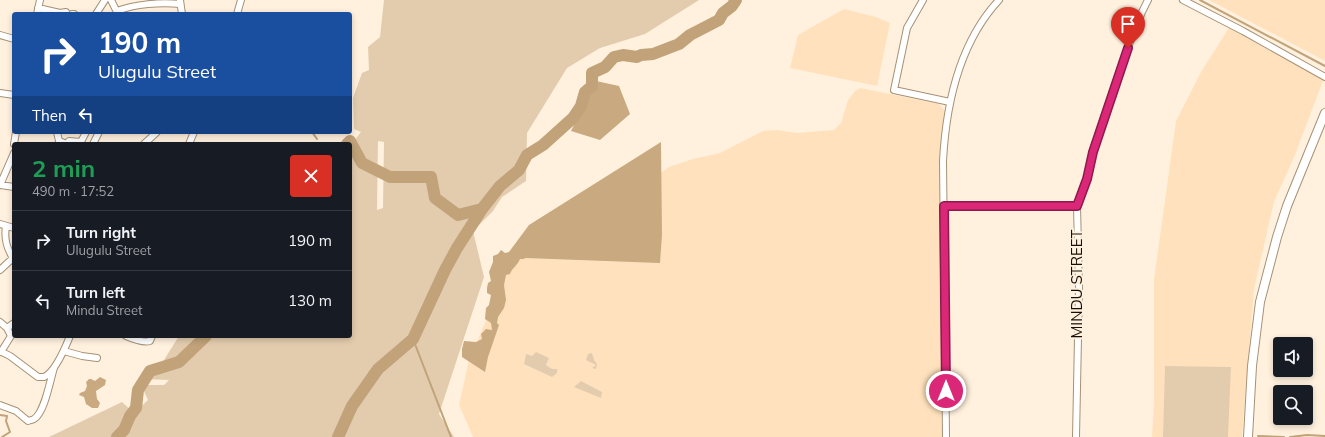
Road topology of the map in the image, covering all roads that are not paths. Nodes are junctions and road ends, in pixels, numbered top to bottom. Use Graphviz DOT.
graph roads {
  1 [pos="40,0"];
  2 [pos="105,0"];
  3 [pos="111,0"];
  4 [pos="241,0"];
  5 [pos="923,0"];
  6 [pos="999,0"];
  7 [pos="1148,0"];
  8 [pos="1183,0"];
  9 [pos="180,2"];
  10 [pos="37,11"];
  11 [pos="48,12"];
  12 [pos="97,12"];
  13 [pos="118,12"];
  14 [pos="182,12"];
  15 [pos="238,12"];
  16 [pos="0,34"];
  17 [pos="12,38"];
  18 [pos="1325,76"];
  19 [pos="0,93"];
  20 [pos="12,95"];
  21 [pos="950,102"];
  22 [pos="1325,113"];
  23 [pos="57,134"];
  24 [pos="62,142"];
  25 [pos="68,142"];
  26 [pos="81,142"];
  27 [pos="12,158"];
  28 [pos="0,185"];
  29 [pos="12,187"];
  30 [pos="944,206"];
  31 [pos="1077,206"];
  32 [pos="3,225"];
  33 [pos="12,255"];
  34 [pos="12,258"];
  35 [pos="0,270"];
  36 [pos="0,322"];
  37 [pos="12,324"];
  38 [pos="7,328"];
  39 [pos="69,338"];
  40 [pos="130,338"];
  41 [pos="151,338"];
  42 [pos="1,351"];
  43 [pos="64,351"];
  44 [pos="97,358"];
  45 [pos="55,366"];
  46 [pos="0,406"];
  47 [pos="946,437"];
  48 [pos="1076,437"];
  49 [pos="1248,437"];
  1 -- 10 [label="street"];
  2 -- 12 [label="street"];
  3 -- 13 [label="street"];
  4 -- 15 [label="street"];
  5 -- 21 [label="street"];
  6 -- 21 [label="street"];
  7 -- 31 [label="street, MINDU STREET"];
  8 -- 18 [label="street"];
  9 -- 13 [label="street"];
  9 -- 14 [label="street"];
  10 -- 11 [label="street"];
  16 -- 17 [label="street"];
  19 -- 20 [label="street"];
  21 -- 30 [label="street"];
  22 -- 49 [label="street"];
  23 -- 24 [label="street"];
  25 -- 26 [label="street"];
  27 -- 28 [label="street"];
  28 -- 29 [label="street"];
  30 -- 31 [label="street"];
  30 -- 47 [label="street"];
  31 -- 48 [label="street, MINDU STREET"];
  32 -- 33 [label="street"];
  34 -- 35 [label="street"];
  36 -- 38 [label="street"];
  37 -- 38 [label="street"];
  38 -- 42 [label="street"];
  39 -- 43 [label="street"];
  40 -- 41 [label="street"];
  42 -- 45 [label="street"];
  43 -- 44 [label="street"];
  43 -- 45 [label="street"];
  45 -- 46 [label="street"];
}
